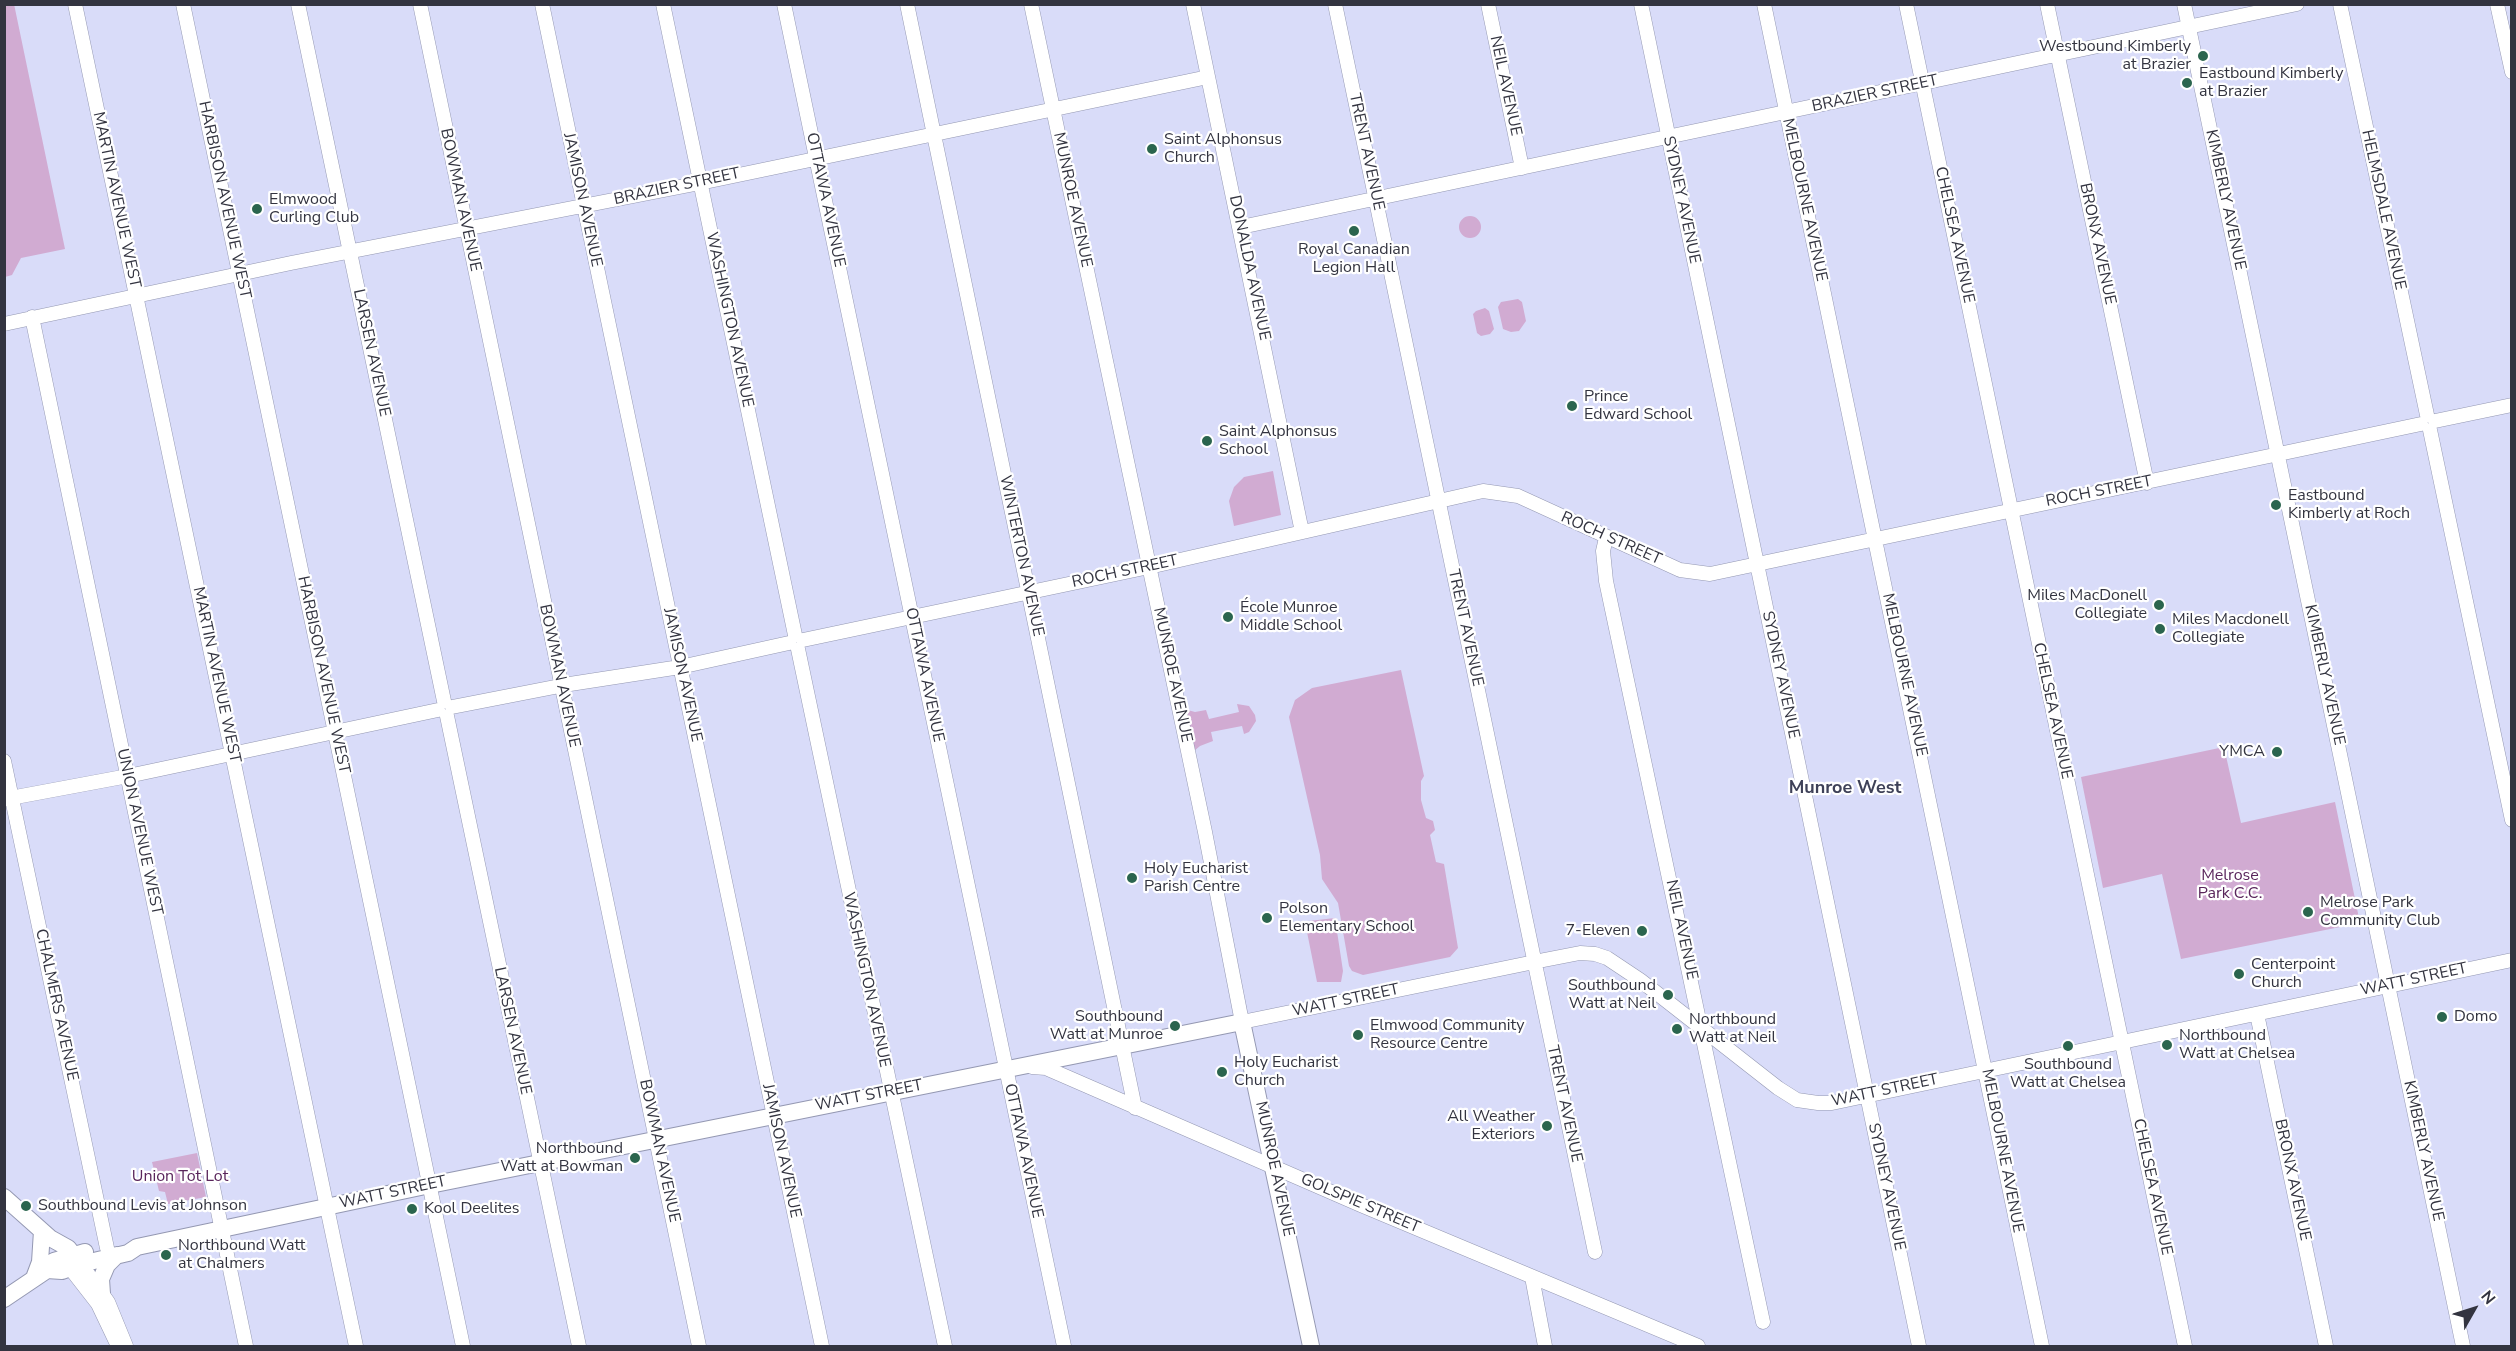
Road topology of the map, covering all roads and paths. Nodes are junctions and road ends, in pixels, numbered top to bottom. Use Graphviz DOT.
graph roads {
  1 [pos="75,4"];
  2 [pos="183,4"];
  3 [pos="298,4"];
  4 [pos="420,4"];
  5 [pos="542,4"];
  6 [pos="663,4"];
  7 [pos="784,4"];
  8 [pos="907,4"];
  9 [pos="1031,4"];
  10 [pos="1193,4"];
  11 [pos="1335,4"];
  12 [pos="1488,4"];
  13 [pos="1641,4"];
  14 [pos="1764,4"];
  15 [pos="1906,4"];
  16 [pos="2048,4"];
  17 [pos="2184,4"];
  18 [pos="2297,4"];
  19 [pos="2340,4"];
  20 [pos="2497,4"];
  21 [pos="2190,28"];
  22 [pos="2058,56"];
  23 [pos="2511,72"];
  24 [pos="1208,77"];
  25 [pos="1923,84"];
  26 [pos="1053,109"];
  27 [pos="1786,112"];
  28 [pos="934,135"];
  29 [pos="1668,138"];
  30 [pos="816,159"];
  31 [pos="1522,168"];
  32 [pos="700,183"];
  33 [pos="1376,199"];
  34 [pos="584,206"];
  35 [pos="1241,227"];
  36 [pos="466,230"];
  37 [pos="350,252"];
  38 [pos="240,275"];
  39 [pos="136,296"];
  40 [pos="32,317"];
  41 [pos="4,324"];
  42 [pos="2511,405"];
  43 [pos="2428,422"];
  44 [pos="2279,454"];
  45 [pos="2146,483"];
  46 [pos="1438,500"];
  47 [pos="2010,510"];
  48 [pos="1302,532"];
  49 [pos="1606,538"];
  50 [pos="1875,539"];
  51 [pos="1757,564"];
  52 [pos="1149,567"];
  53 [pos="1029,592"];
  54 [pos="912,617"];
  55 [pos="796,642"];
  56 [pos="680,667"];
  57 [pos="561,685"];
  58 [pos="445,709"];
  59 [pos="335,732"];
  60 [pos="232,753"];
  61 [pos="4,761"];
  62 [pos="128,776"];
  63 [pos="8,799"];
  64 [pos="2511,820"];
  65 [pos="2511,960"];
  66 [pos="1535,962"];
  67 [pos="2388,985"];
  68 [pos="2257,1014"];
  69 [pos="1242,1022"];
  70 [pos="1701,1028"];
  71 [pos="2122,1042"];
  72 [pos="1124,1045"];
  73 [pos="1014,1067"];
  74 [pos="1986,1070"];
  75 [pos="890,1092"];
  76 [pos="1867,1095"];
  77 [pos="1135,1108"];
  78 [pos="774,1115"];
  79 [pos="656,1139"];
  80 [pos="540,1163"];
  81 [pos="1274,1167"];
  82 [pos="430,1185"];
  83 [pos="4,1197"];
  84 [pos="327,1207"];
  85 [pos="222,1230"];
  86 [pos="46,1234"];
  87 [pos="112,1251"];
  88 [pos="1595,1252"];
  89 [pos="72,1261"];
  90 [pos="40,1274"];
  91 [pos="1532,1277"];
  92 [pos="102,1294"];
  93 [pos="4,1299"];
  94 [pos="1763,1322"];
  95 [pos="118,1347"];
  96 [pos="126,1347"];
  97 [pos="246,1347"];
  98 [pos="356,1347"];
  99 [pos="463,1347"];
  100 [pos="579,1347"];
  101 [pos="699,1347"];
  102 [pos="822,1347"];
  103 [pos="945,1347"];
  104 [pos="1064,1347"];
  105 [pos="1311,1347"];
  106 [pos="1545,1347"];
  107 [pos="1698,1347"];
  108 [pos="1919,1347"];
  109 [pos="2042,1347"];
  110 [pos="2185,1347"];
  111 [pos="2326,1347"];
  112 [pos="2463,1347"];
  1 -- 39 [label="street, MARTIN AVENUE WEST"];
  2 -- 38 [label="street, HARBISON AVENUE WEST"];
  3 -- 37 [label="street, LARSEN AVENUE"];
  4 -- 36 [label="street, BOWMAN AVENUE"];
  5 -- 34 [label="street, JAMISON AVENUE"];
  6 -- 32 [label="street, WASHINGTON AVENUE"];
  7 -- 30 [label="street, OTTAWA AVENUE"];
  8 -- 28 [label="street, WINTERTON AVENUE"];
  9 -- 26 [label="street, MUNROE AVENUE"];
  10 -- 24 [label="street, DONALDA AVENUE"];
  11 -- 33 [label="street, TRENT AVENUE"];
  12 -- 31 [label="street, NEIL AVENUE"];
  13 -- 29 [label="street, SYDNEY AVENUE"];
  14 -- 27 [label="street, MELBOURNE AVENUE"];
  15 -- 25 [label="street, CHELSEA AVENUE"];
  16 -- 22 [label="street, BRONX AVENUE"];
  17 -- 21 [label="street, KIMBERLY AVENUE"];
  18 -- 21 [label="street, BRAZIER STREET"];
  19 -- 43 [label="street, HELMSDALE AVENUE"];
  20 -- 23 [label="street"];
  21 -- 22 [label="street, BRAZIER STREET"];
  21 -- 44 [label="street, KIMBERLY AVENUE"];
  22 -- 25 [label="street, BRAZIER STREET"];
  22 -- 45 [label="street, BRONX AVENUE"];
  24 -- 26 [label="street, BRAZIER STREET"];
  24 -- 35 [label="street, DONALDA AVENUE"];
  25 -- 27 [label="street, BRAZIER STREET"];
  25 -- 47 [label="street, CHELSEA AVENUE"];
  26 -- 28 [label="street, BRAZIER STREET"];
  26 -- 52 [label="street, MUNROE AVENUE"];
  27 -- 29 [label="street, BRAZIER STREET"];
  27 -- 50 [label="street, MELBOURNE AVENUE"];
  28 -- 30 [label="street, BRAZIER STREET"];
  28 -- 53 [label="street, WINTERTON AVENUE"];
  29 -- 31 [label="street, BRAZIER STREET"];
  29 -- 51 [label="street, SYDNEY AVENUE"];
  30 -- 32 [label="street, BRAZIER STREET"];
  30 -- 54 [label="street, OTTAWA AVENUE"];
  31 -- 33 [label="street, BRAZIER STREET"];
  32 -- 34 [label="street, BRAZIER STREET"];
  32 -- 55 [label="street, WASHINGTON AVENUE"];
  33 -- 35 [label="street, BRAZIER STREET"];
  33 -- 46 [label="street, TRENT AVENUE"];
  34 -- 36 [label="street, BRAZIER STREET"];
  34 -- 56 [label="street, JAMISON AVENUE"];
  35 -- 48 [label="street, DONALDA AVENUE"];
  36 -- 37 [label="street, BRAZIER STREET"];
  36 -- 57 [label="street, BOWMAN AVENUE"];
  37 -- 38 [label="street, BRAZIER STREET"];
  37 -- 58 [label="street, LARSEN AVENUE"];
  38 -- 39 [label="street, BRAZIER STREET"];
  38 -- 59 [label="street, HARBISON AVENUE WEST"];
  39 -- 40 [label="street, BRAZIER STREET"];
  39 -- 60 [label="street, MARTIN AVENUE WEST"];
  40 -- 41 [label="street, BRAZIER STREET"];
  40 -- 62 [label="street, UNION AVENUE WEST"];
  42 -- 43 [label="street, ROCH STREET"];
  43 -- 44 [label="street, ROCH STREET"];
  43 -- 64 [label="street, HELMSDALE AVENUE"];
  44 -- 45 [label="street, ROCH STREET"];
  44 -- 67 [label="street, KIMBERLY AVENUE"];
  45 -- 47 [label="street, ROCH STREET"];
  46 -- 48 [label="street, ROCH STREET"];
  46 -- 49 [label="street, ROCH STREET"];
  46 -- 66 [label="street, TRENT AVENUE"];
  47 -- 50 [label="street, ROCH STREET"];
  47 -- 71 [label="street, CHELSEA AVENUE"];
  48 -- 52 [label="street, ROCH STREET"];
  49 -- 51 [label="street, ROCH STREET"];
  49 -- 70 [label="street, NEIL AVENUE"];
  50 -- 51 [label="street, ROCH STREET"];
  50 -- 74 [label="street, MELBOURNE AVENUE"];
  51 -- 76 [label="street, SYDNEY AVENUE"];
  52 -- 53 [label="street, ROCH STREET"];
  52 -- 69 [label="street, MUNROE AVENUE"];
  53 -- 54 [label="street, ROCH STREET"];
  53 -- 72 [label="street, WINTERTON AVENUE"];
  54 -- 55 [label="street, ROCH STREET"];
  54 -- 73 [label="street, OTTAWA AVENUE"];
  55 -- 56 [label="street, ROCH STREET"];
  55 -- 75 [label="street, WASHINGTON AVENUE"];
  56 -- 57 [label="street, ROCH STREET"];
  56 -- 78 [label="street, JAMISON AVENUE"];
  57 -- 58 [label="street, ROCH STREET"];
  57 -- 79 [label="street, BOWMAN AVENUE"];
  58 -- 59 [label="street, ROCH STREET"];
  58 -- 80 [label="street, LARSEN AVENUE"];
  59 -- 60 [label="street, ROCH STREET"];
  59 -- 82 [label="street, HARBISON AVENUE WEST"];
  60 -- 62 [label="street, ROCH STREET"];
  60 -- 84 [label="street, MARTIN AVENUE WEST"];
  61 -- 63 [label="street, CHALMERS AVENUE"];
  62 -- 63 [label="street, ROCH STREET"];
  62 -- 85 [label="street, UNION AVENUE WEST"];
  63 -- 87 [label="street, CHALMERS AVENUE"];
  65 -- 67 [label="street, WATT STREET"];
  66 -- 69 [label="street, WATT STREET"];
  66 -- 70 [label="street, WATT STREET"];
  66 -- 88 [label="street, TRENT AVENUE"];
  67 -- 68 [label="street, WATT STREET"];
  67 -- 112 [label="street, KIMBERLY AVENUE"];
  68 -- 71 [label="street, WATT STREET"];
  68 -- 111 [label="street, BRONX AVENUE"];
  69 -- 72 [label="main road, WATT STREET"];
  69 -- 81 [label="main road, MUNROE AVENUE"];
  70 -- 76 [label="street, WATT STREET"];
  70 -- 94 [label="street, NEIL AVENUE"];
  71 -- 74 [label="street, WATT STREET"];
  71 -- 110 [label="street, CHELSEA AVENUE"];
  72 -- 73 [label="main road, WATT STREET"];
  72 -- 77 [label="street, WINTERTON AVENUE"];
  73 -- 75 [label="main road, WATT STREET"];
  73 -- 77 [label="street, GOLSPIE STREET"];
  73 -- 104 [label="street, OTTAWA AVENUE"];
  74 -- 76 [label="street, WATT STREET"];
  74 -- 109 [label="street, MELBOURNE AVENUE"];
  75 -- 78 [label="main road, WATT STREET"];
  75 -- 103 [label="street, WASHINGTON AVENUE"];
  76 -- 108 [label="street, SYDNEY AVENUE"];
  77 -- 81 [label="street, GOLSPIE STREET"];
  78 -- 79 [label="main road, WATT STREET"];
  78 -- 102 [label="street, JAMISON AVENUE"];
  79 -- 80 [label="main road, WATT STREET"];
  79 -- 101 [label="street, BOWMAN AVENUE"];
  80 -- 82 [label="main road, WATT STREET"];
  80 -- 100 [label="street, LARSEN AVENUE"];
  81 -- 91 [label="street, GOLSPIE STREET"];
  81 -- 105 [label="main road, MUNROE AVENUE"];
  82 -- 84 [label="main road, WATT STREET"];
  82 -- 99 [label="street, HARBISON AVENUE WEST"];
  83 -- 86 [label="main road"];
  84 -- 85 [label="main road, WATT STREET"];
  84 -- 98 [label="street, MARTIN AVENUE WEST"];
  85 -- 87 [label="main road, WATT STREET"];
  85 -- 97 [label="street, UNION AVENUE WEST"];
  86 -- 89 [label="main road"];
  86 -- 90 [label="main road"];
  87 -- 89 [label="main road, WATT STREET"];
  87 -- 92 [label="main road"];
  89 -- 90 [label="main road, WATT STREET"];
  89 -- 92 [label="street"];
  89 -- 95 [label="street"];
  90 -- 93 [label="main road, WATT STREET"];
  91 -- 106 [label="street"];
  91 -- 107 [label="street, GOLSPIE STREET"];
  92 -- 96 [label="street"];
}
